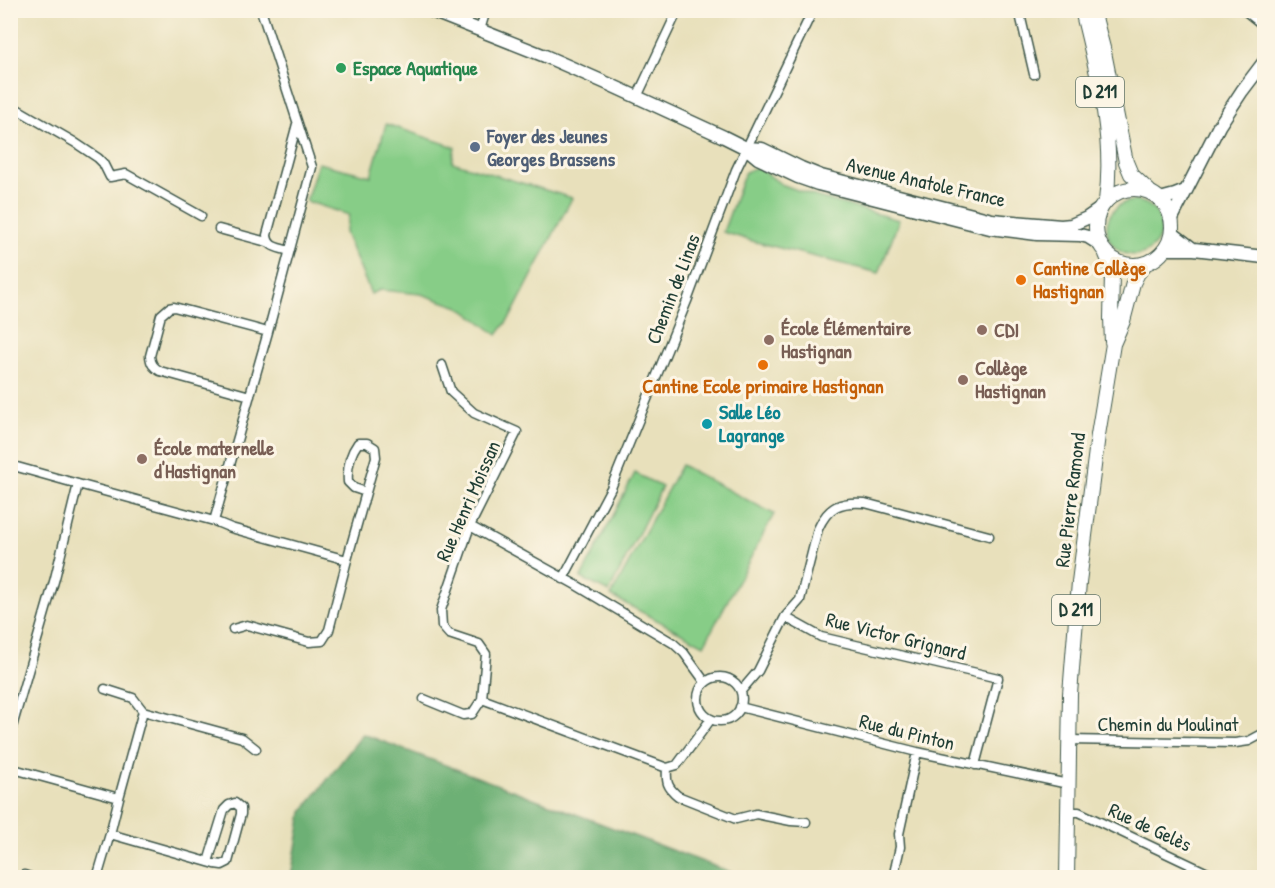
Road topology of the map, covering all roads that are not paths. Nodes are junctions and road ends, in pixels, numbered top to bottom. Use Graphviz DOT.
graph roads {
  1 [pos="261,10"];
  2 [pos="429,10"];
  3 [pos="486,10"];
  4 [pos="678,10"];
  5 [pos="813,10"];
  6 [pos="1019,10"];
  7 [pos="1082,10"];
  8 [pos="1093,10"];
  9 [pos="1244,10"];
  10 [pos="1264,26"];
  11 [pos="480,30"];
  12 [pos="1264,62"];
  13 [pos="1034,74"];
  14 [pos="637,97"];
  15 [pos="10,105"];
  16 [pos="297,124"];
  17 [pos="746,148"];
  18 [pos="1185,191"];
  19 [pos="1156,196"];
  20 [pos="1103,205"];
  21 [pos="201,216"];
  22 [pos="1172,227"];
  23 [pos="219,229"];
  24 [pos="267,242"];
  25 [pos="1102,249"];
  26 [pos="1166,249"];
  27 [pos="1194,249"];
  28 [pos="289,251"];
  29 [pos="1264,257"];
  30 [pos="1146,264"];
  31 [pos="268,332"];
  32 [pos="1113,344"];
  33 [pos="442,365"];
  34 [pos="250,396"];
  35 [pos="10,465"];
  36 [pos="78,484"];
  37 [pos="366,492"];
  38 [pos="214,521"];
  39 [pos="470,526"];
  40 [pos="988,536"];
  41 [pos="347,560"];
  42 [pos="563,579"];
  43 [pos="785,617"];
  44 [pos="233,629"];
  45 [pos="705,682"];
  46 [pos="105,689"];
  47 [pos="741,691"];
  48 [pos="424,699"];
  49 [pos="482,699"];
  50 [pos="740,707"];
  51 [pos="143,711"];
  52 [pos="711,719"];
  53 [pos="1264,733"];
  54 [pos="10,734"];
  55 [pos="1069,740"];
  56 [pos="256,749"];
  57 [pos="917,752"];
  58 [pos="975,765"];
  59 [pos="10,768"];
  60 [pos="667,768"];
  61 [pos="1068,784"];
  62 [pos="119,798"];
  63 [pos="1067,812"];
  64 [pos="806,822"];
  65 [pos="110,834"];
  66 [pos="208,862"];
  67 [pos="97,878"];
  68 [pos="900,878"];
  69 [pos="1067,878"];
  70 [pos="1218,878"];
  1 -- 16 [label="street"];
  2 -- 11 [label="street, Avenue Anatole France"];
  3 -- 11 [label="street"];
  4 -- 14 [label="street"];
  5 -- 17 [label="street, Chemin de Linas"];
  6 -- 13 [label="street"];
  7 -- 20 [label="main road, D 211"];
  8 -- 19 [label="main road, D 211"];
  9 -- 10 [label="street"];
  11 -- 14 [label="street, Avenue Anatole France"];
  12 -- 18 [label="street"];
  14 -- 17 [label="street, Avenue Anatole France"];
  15 -- 21 [label="street"];
  16 -- 24 [label="street"];
  16 -- 28 [label="street"];
  17 -- 20 [label="street, Avenue Anatole France"];
  17 -- 25 [label="street, Avenue Anatole France"];
  17 -- 42 [label="street, Chemin de Linas"];
  18 -- 19 [label="street"];
  18 -- 22 [label="street"];
  19 -- 20 [label="main road"];
  19 -- 22 [label="main road"];
  20 -- 25 [label="main road"];
  22 -- 26 [label="main road"];
  22 -- 27 [label="street"];
  23 -- 24 [label="street"];
  24 -- 28 [label="street"];
  25 -- 30 [label="main road"];
  25 -- 32 [label="main road, Rue Pierre Ramond / D 211"];
  26 -- 27 [label="street"];
  26 -- 30 [label="main road"];
  27 -- 29 [label="street"];
  28 -- 31 [label="street"];
  30 -- 32 [label="main road, Rue Pierre Ramond / D 211"];
  31 -- 34 [label="street"];
  31 -- 34 [label="street"];
  32 -- 55 [label="main road, Rue Pierre Ramond / D 211"];
  33 -- 39 [label="street, Rue Henri Moissan"];
  34 -- 38 [label="street"];
  35 -- 36 [label="street"];
  36 -- 38 [label="street"];
  36 -- 54 [label="street"];
  37 -- 37 [label="street"];
  37 -- 41 [label="street"];
  38 -- 41 [label="street"];
  39 -- 42 [label="street"];
  39 -- 49 [label="street, Rue Henri Moissan"];
  40 -- 43 [label="street"];
  41 -- 44 [label="street"];
  42 -- 45 [label="street"];
  43 -- 47 [label="street"];
  43 -- 58 [label="street, Rue Victor Grignard"];
  45 -- 47 [label="street"];
  45 -- 52 [label="street"];
  46 -- 51 [label="street"];
  47 -- 50 [label="street"];
  48 -- 49 [label="street"];
  49 -- 60 [label="street"];
  50 -- 52 [label="street"];
  50 -- 57 [label="street, Rue du Pinton"];
  51 -- 56 [label="street"];
  51 -- 62 [label="street"];
  52 -- 60 [label="street"];
  53 -- 55 [label="street, Chemin du Moulinat"];
  55 -- 61 [label="main road, Rue Pierre Ramond / D 211"];
  57 -- 58 [label="street, Rue du Pinton"];
  57 -- 68 [label="street"];
  58 -- 61 [label="street, Rue du Pinton"];
  59 -- 62 [label="street"];
  60 -- 64 [label="street"];
  61 -- 63 [label="main road, Rue Pierre Ramond / D 211"];
  62 -- 65 [label="street"];
  63 -- 69 [label="main road, Rue Pierre Ramond / D 211"];
  63 -- 70 [label="street, Rue de Gelès"];
  65 -- 66 [label="street"];
  65 -- 67 [label="street"];
  66 -- 66 [label="street"];
}
